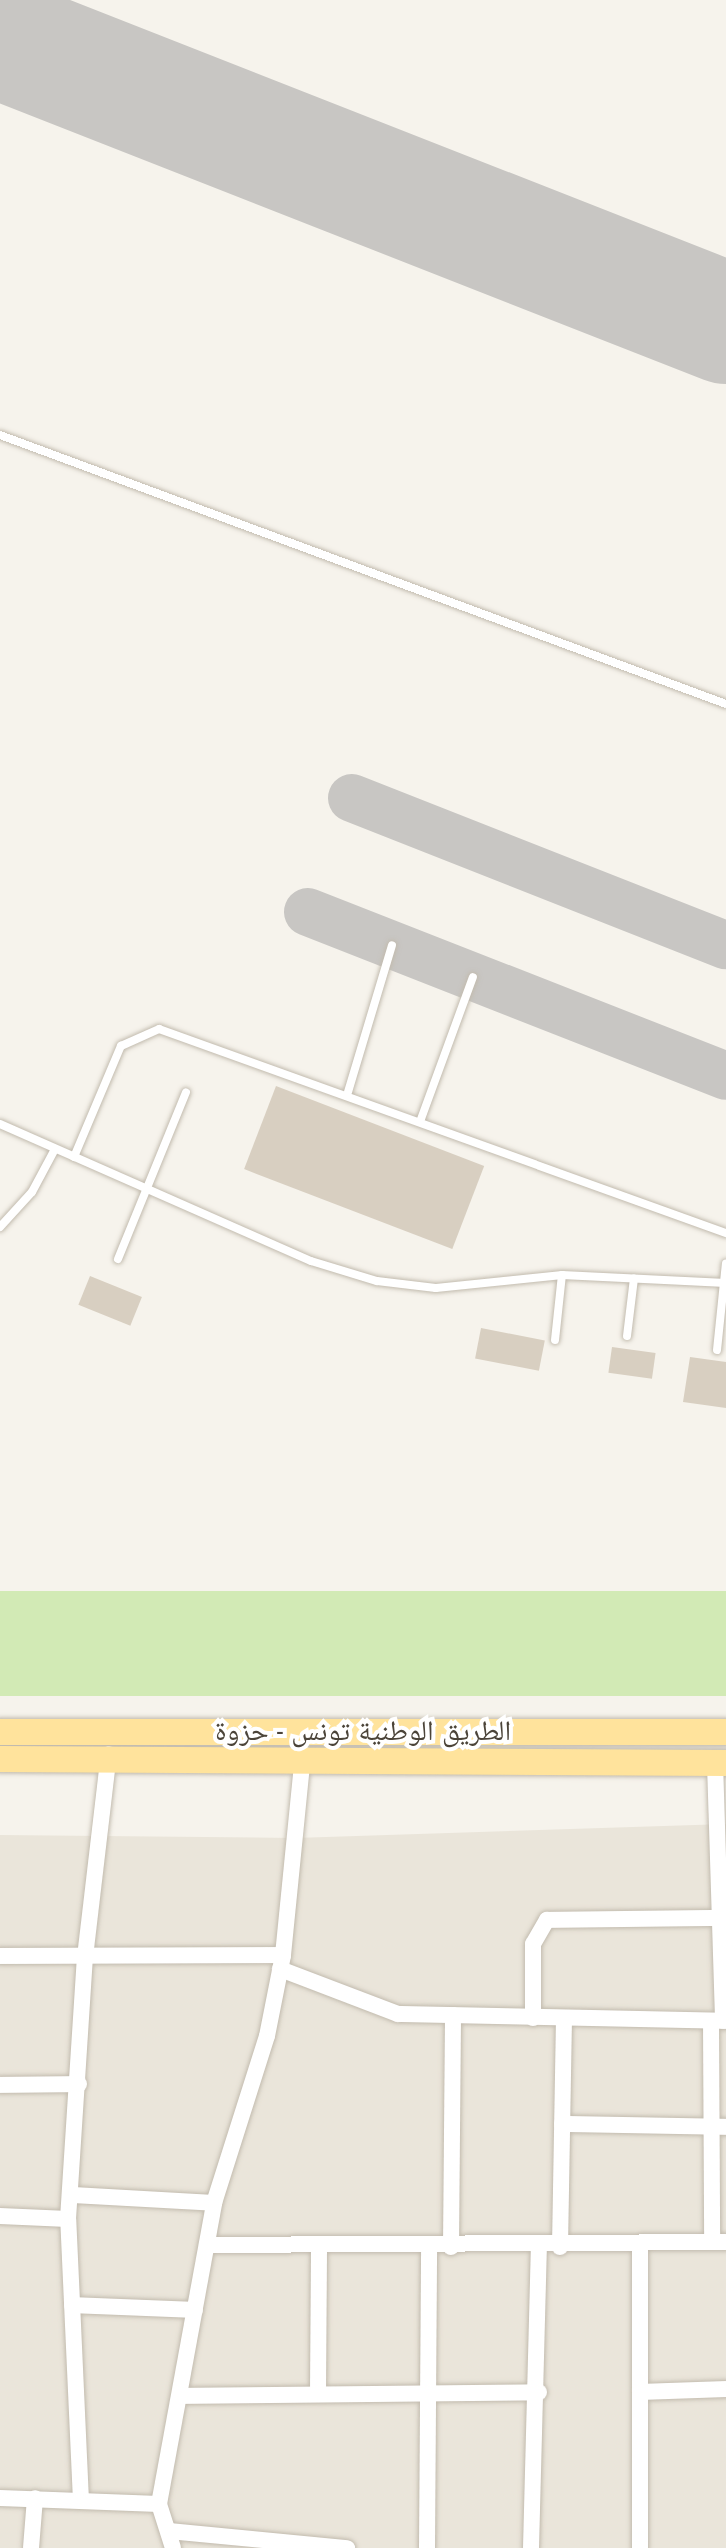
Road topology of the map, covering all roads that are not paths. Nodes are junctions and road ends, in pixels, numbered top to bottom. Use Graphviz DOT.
graph roads {
  1 [pos="0,435"];
  2 [pos="726,704"];
  3 [pos="392,945"];
  4 [pos="473,977"];
  5 [pos="186,1092"];
  6 [pos="348,1092"];
  7 [pos="421,1119"];
  8 [pos="0,1124"];
  9 [pos="55,1149"];
  10 [pos="74,1157"];
  11 [pos="147,1190"];
  12 [pos="0,1227"];
  13 [pos="726,1233"];
  14 [pos="118,1259"];
  15 [pos="726,1263"];
  16 [pos="562,1275"];
  17 [pos="634,1278"];
  18 [pos="725,1283"];
  19 [pos="627,1336"];
  20 [pos="555,1340"];
  21 [pos="717,1350"];
  22 [pos="305,1728"];
  23 [pos="0,1732"];
  24 [pos="726,1732"];
  25 [pos="109,1745"];
  26 [pos="0,1759"];
  27 [pos="303,1760"];
  28 [pos="720,1763"];
  29 [pos="723,1918"];
  30 [pos="0,1956"];
  31 [pos="85,1957"];
  32 [pos="281,1962"];
  33 [pos="453,2015"];
  34 [pos="533,2018"];
  35 [pos="720,2021"];
  36 [pos="564,2022"];
  37 [pos="79,2084"];
  38 [pos="0,2085"];
  39 [pos="562,2124"];
  40 [pos="720,2127"];
  41 [pos="73,2195"];
  42 [pos="214,2203"];
  43 [pos="0,2216"];
  44 [pos="68,2219"];
  45 [pos="719,2242"];
  46 [pos="640,2243"];
  47 [pos="207,2245"];
  48 [pos="319,2246"];
  49 [pos="429,2247"];
  50 [pos="451,2247"];
  51 [pos="539,2247"];
  52 [pos="560,2247"];
  53 [pos="72,2305"];
  54 [pos="195,2310"];
  55 [pos="726,2389"];
  56 [pos="539,2392"];
  57 [pos="640,2392"];
  58 [pos="430,2393"];
  59 [pos="318,2394"];
  60 [pos="180,2396"];
  61 [pos="0,2498"];
  62 [pos="35,2498"];
  63 [pos="81,2501"];
  64 [pos="159,2504"];
  65 [pos="171,2540"];
  66 [pos="31,2548"];
  67 [pos="347,2548"];
  68 [pos="427,2548"];
  69 [pos="531,2548"];
  70 [pos="640,2548"];
  1 -- 2 [label="lane"];
  3 -- 6 [label="lane"];
  4 -- 7 [label="lane"];
  5 -- 11 [label="lane"];
  6 -- 7 [label="lane"];
  6 -- 10 [label="lane"];
  7 -- 13 [label="lane"];
  8 -- 9 [label="lane"];
  9 -- 10 [label="lane"];
  9 -- 12 [label="lane"];
  10 -- 11 [label="lane"];
  11 -- 14 [label="lane"];
  11 -- 16 [label="lane"];
  15 -- 18 [label="lane"];
  16 -- 17 [label="lane"];
  16 -- 20 [label="lane"];
  17 -- 18 [label="lane"];
  17 -- 19 [label="lane"];
  18 -- 21 [label="lane"];
  22 -- 24 [label="main road, الطريق الوطنية تونس - حزوة"];
  22 -- 25 [label="main road, الطريق الوطنية تونس - حزوة"];
  22 -- 27 [label="street"];
  23 -- 25 [label="main road, الطريق الوطنية تونس - حزوة"];
  25 -- 26 [label="main road, الطريق الوطنية تونس - حزوة"];
  25 -- 27 [label="main road, الطريق الوطنية تونس - حزوة"];
  25 -- 31 [label="street"];
  27 -- 28 [label="main road, الطريق الوطنية تونس - حزوة"];
  27 -- 32 [label="street"];
  28 -- 29 [label="street"];
  29 -- 34 [label="street"];
  29 -- 35 [label="street"];
  30 -- 31 [label="street"];
  31 -- 32 [label="street"];
  31 -- 37 [label="street"];
  32 -- 33 [label="street"];
  32 -- 42 [label="street"];
  33 -- 34 [label="street"];
  33 -- 50 [label="street"];
  34 -- 36 [label="street"];
  35 -- 36 [label="street"];
  35 -- 40 [label="street"];
  36 -- 39 [label="street"];
  37 -- 38 [label="street"];
  37 -- 41 [label="street"];
  39 -- 40 [label="street"];
  39 -- 52 [label="street"];
  40 -- 45 [label="street"];
  41 -- 42 [label="street"];
  41 -- 44 [label="street"];
  42 -- 47 [label="street"];
  43 -- 44 [label="street"];
  44 -- 53 [label="street"];
  45 -- 46 [label="street"];
  46 -- 52 [label="street"];
  46 -- 57 [label="street"];
  47 -- 48 [label="street"];
  47 -- 54 [label="street"];
  48 -- 49 [label="street"];
  48 -- 59 [label="street"];
  49 -- 50 [label="street"];
  49 -- 58 [label="street"];
  50 -- 51 [label="street"];
  51 -- 52 [label="street"];
  51 -- 56 [label="street"];
  53 -- 54 [label="street"];
  53 -- 63 [label="street"];
  54 -- 60 [label="street"];
  55 -- 57 [label="street"];
  56 -- 58 [label="street"];
  56 -- 69 [label="street"];
  57 -- 70 [label="street"];
  58 -- 59 [label="street"];
  58 -- 68 [label="street"];
  59 -- 60 [label="street"];
  60 -- 64 [label="street"];
  61 -- 62 [label="street"];
  62 -- 63 [label="street"];
  62 -- 66 [label="street"];
  63 -- 64 [label="street"];
  64 -- 65 [label="street"];
  65 -- 67 [label="street"];
}
